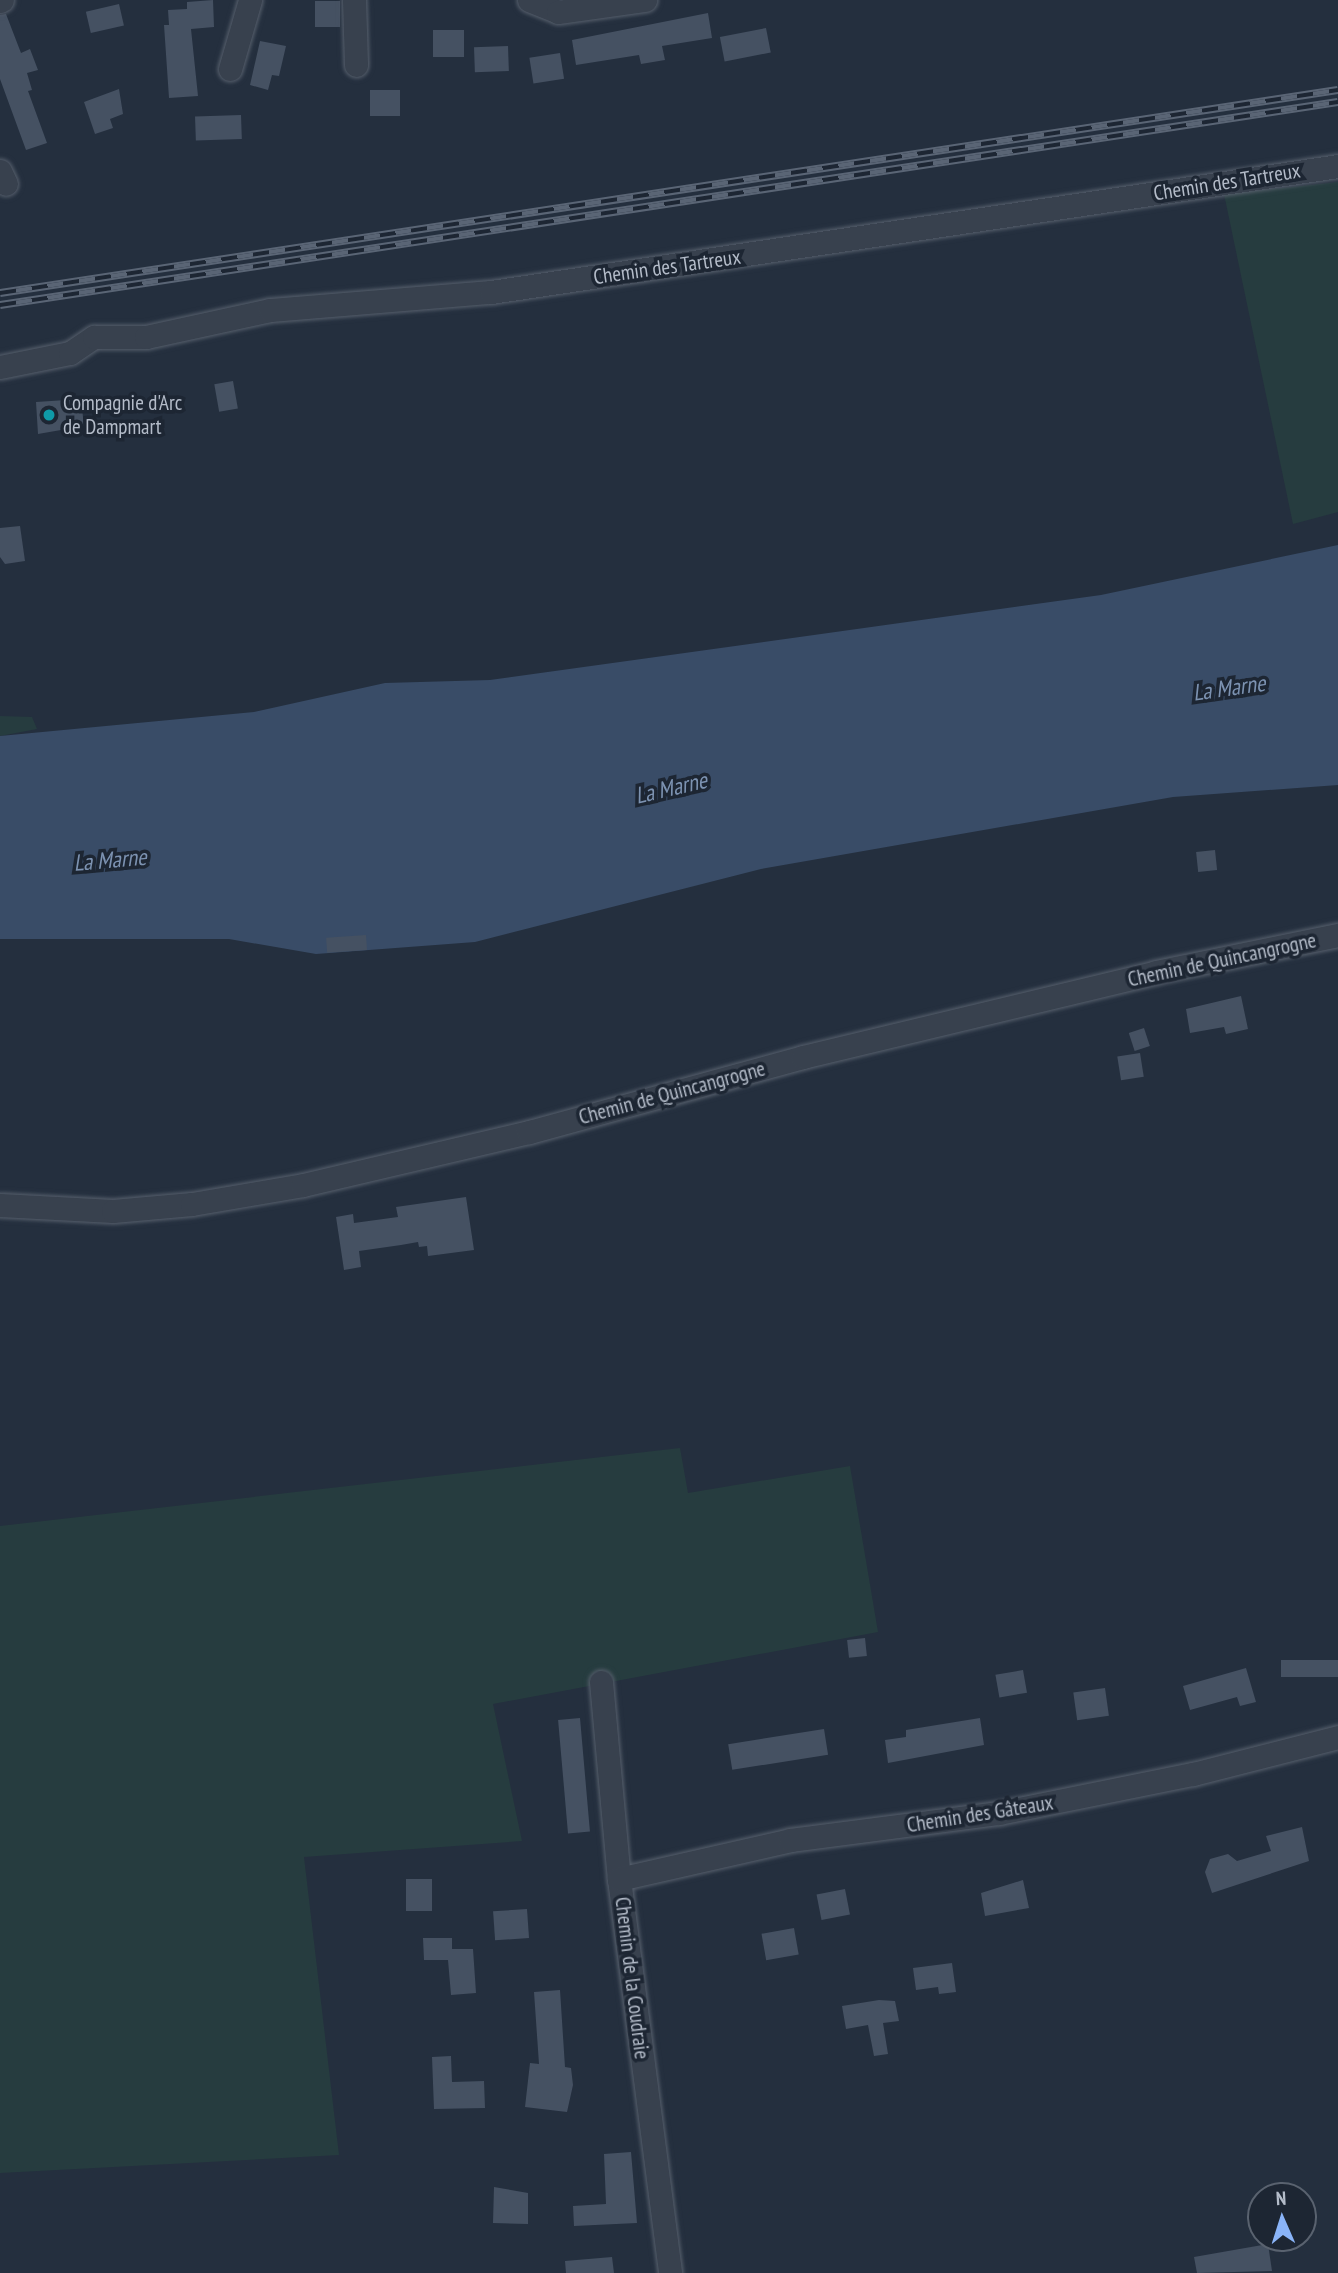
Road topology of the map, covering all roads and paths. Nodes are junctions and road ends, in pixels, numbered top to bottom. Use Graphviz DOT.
graph roads {
  1 [pos="250,0"];
  2 [pos="354,0"];
  3 [pos="530,0"];
  4 [pos="645,0"];
  5 [pos="356,65"];
  6 [pos="230,69"];
  7 [pos="1338,166"];
  8 [pos="0,367"];
  9 [pos="1338,935"];
  10 [pos="0,1205"];
  11 [pos="601,1682"];
  12 [pos="1338,1737"];
  13 [pos="619,1879"];
  14 [pos="670,2273"];
  1 -- 6 [label="street"];
  2 -- 5 [label="street"];
  3 -- 4 [label="street"];
  7 -- 8 [label="street, Chemin des Tartreux"];
  9 -- 10 [label="street, Chemin de Quincangrogne"];
  11 -- 13 [label="street, Chemin de la Coudraie"];
  12 -- 13 [label="street, Chemin des Gâteaux"];
  13 -- 14 [label="street, Chemin de la Coudraie"];
}
